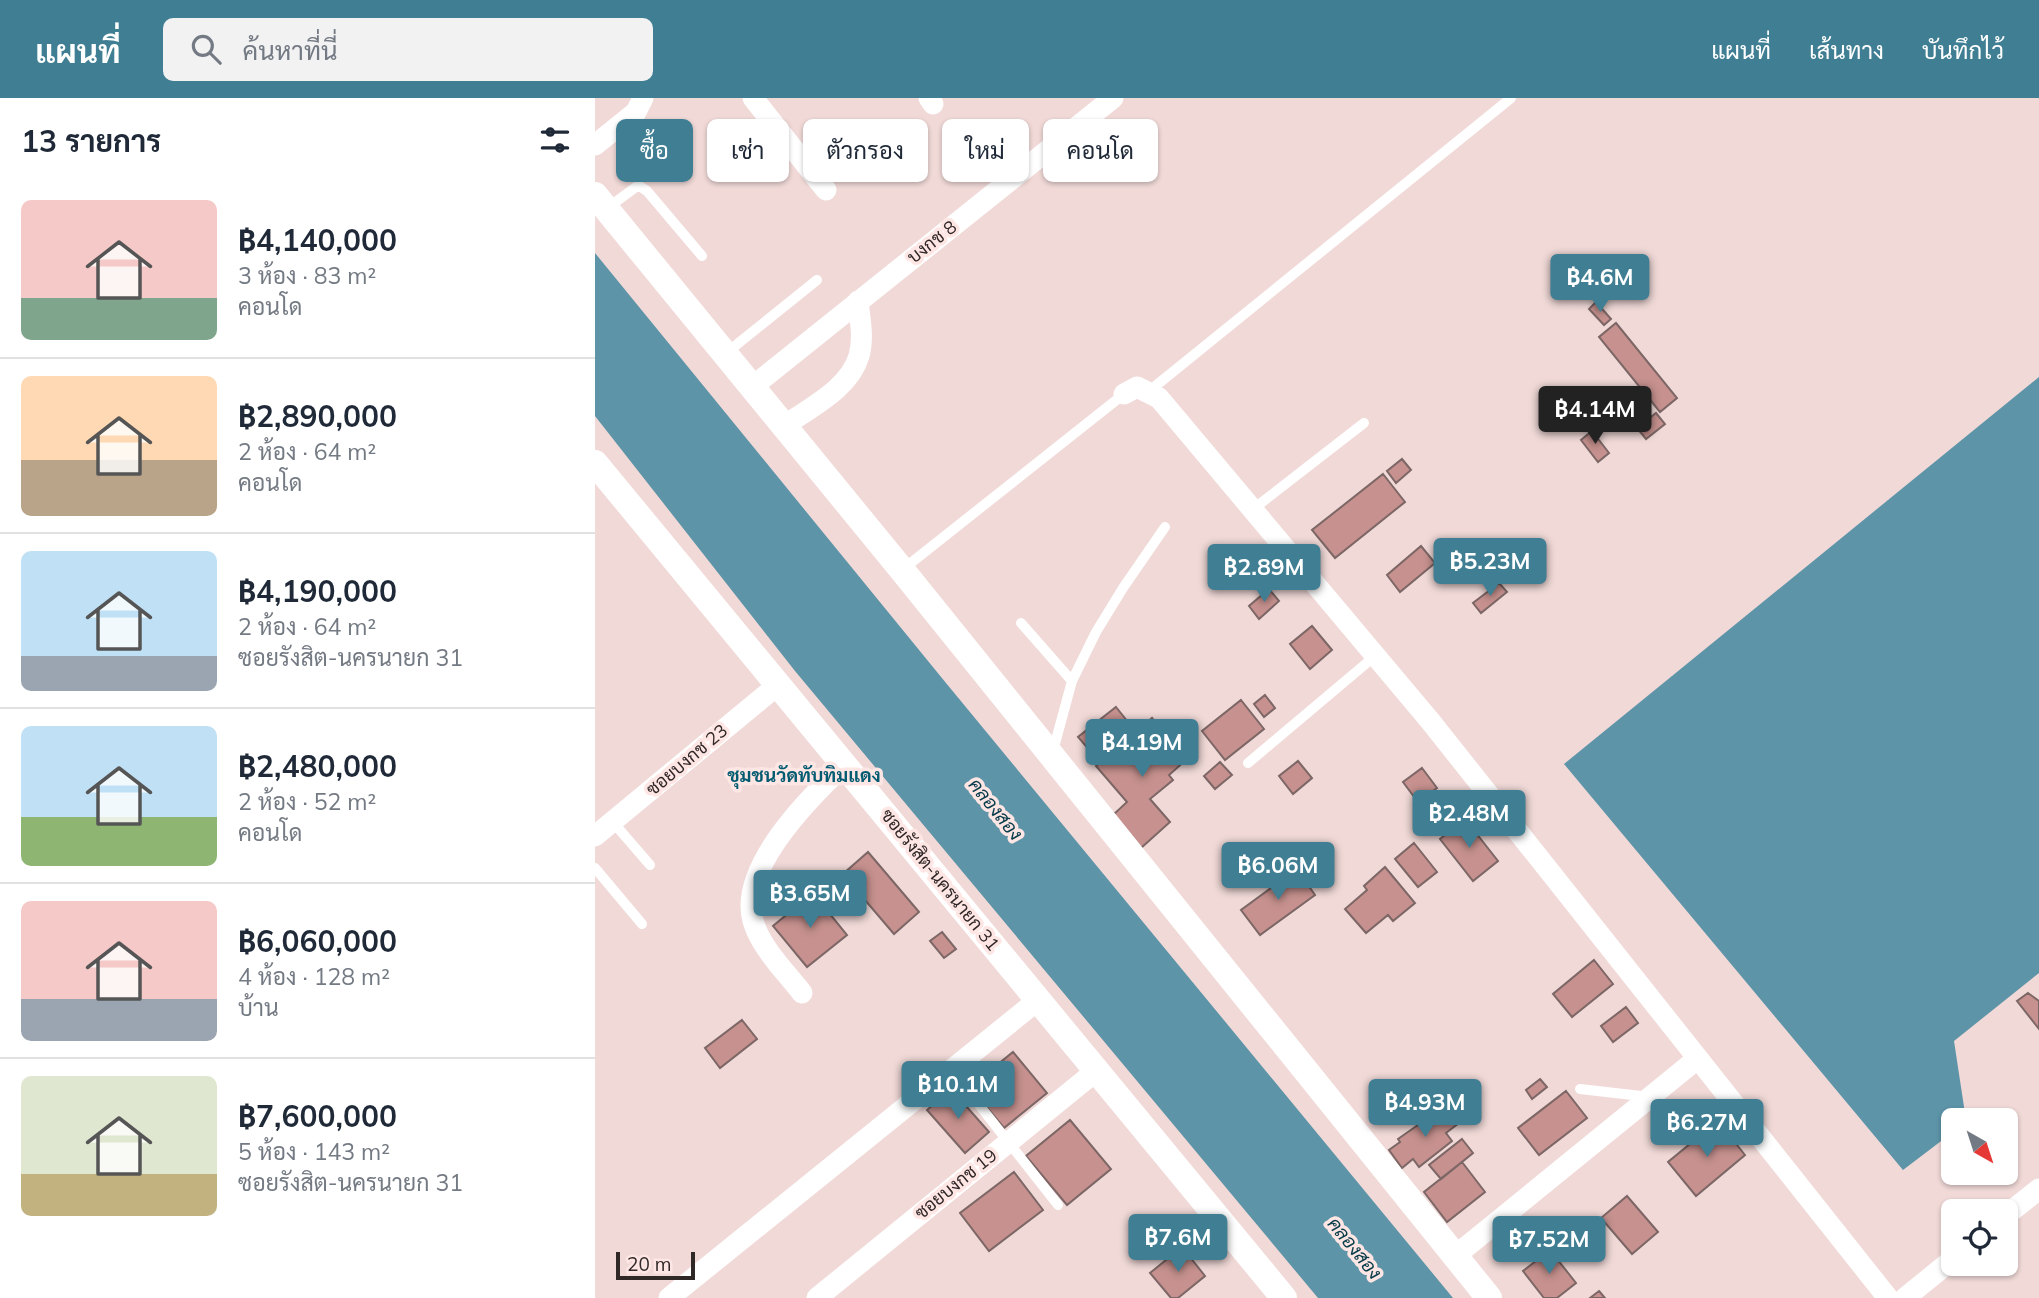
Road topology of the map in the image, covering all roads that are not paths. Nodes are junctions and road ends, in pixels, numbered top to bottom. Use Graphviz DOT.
graph roads {
  1 [pos="643,98"];
  2 [pos="753,98"];
  3 [pos="1113,98"];
  4 [pos="1511,98"];
  5 [pos="595,145"];
  6 [pos="826,190"];
  7 [pos="601,202"];
  8 [pos="702,256"];
  9 [pos="817,280"];
  10 [pos="858,301"];
  11 [pos="725,354"];
  12 [pos="752,387"];
  13 [pos="1148,392"];
  14 [pos="1123,394"];
  15 [pos="1364,423"];
  16 [pos="784,426"];
  17 [pos="595,463"];
  18 [pos="1252,509"];
  19 [pos="1165,527"];
  20 [pos="902,570"];
  21 [pos="1021,623"];
  22 [pos="1375,656"];
  23 [pos="1072,681"];
  24 [pos="779,684"];
  25 [pos="1052,756"];
  26 [pos="1248,763"];
  27 [pos="845,764"];
  28 [pos="612,821"];
  29 [pos="595,836"];
  30 [pos="650,865"];
  31 [pos="595,868"];
  32 [pos="642,924"];
  33 [pos="802,993"];
  34 [pos="1038,1000"];
  35 [pos="1697,1059"];
  36 [pos="1096,1071"];
  37 [pos="965,1087"];
  38 [pos="1580,1089"];
  39 [pos="1651,1097"];
  40 [pos="1006,1142"];
  41 [pos="2039,1189"];
  42 [pos="1058,1205"];
  43 [pos="2018,1206"];
  44 [pos="1455,1256"];
  45 [pos="1941,1269"];
  46 [pos="669,1298"];
  47 [pos="817,1298"];
  48 [pos="1284,1298"];
  49 [pos="1489,1298"];
  50 [pos="1888,1298"];
  51 [pos="1905,1298"];
  1 -- 5 [label="street"];
  2 -- 6 [label="street"];
  3 -- 10 [label="street, บงกช 8"];
  4 -- 13 [label="lane"];
  7 -- 8 [label="lane"];
  7 -- 11 [label="street"];
  9 -- 11 [label="lane"];
  10 -- 12 [label="street, บงกช 8"];
  10 -- 16 [label="street"];
  11 -- 12 [label="street"];
  12 -- 16 [label="street"];
  13 -- 14 [label="street"];
  13 -- 18 [label="street"];
  14 -- 20 [label="lane"];
  15 -- 18 [label="lane"];
  16 -- 20 [label="street"];
  17 -- 24 [label="street, ซอยรังสิต-นครนายก 31"];
  18 -- 22 [label="street"];
  19 -- 23 [label="lane"];
  20 -- 25 [label="street"];
  21 -- 23 [label="lane"];
  22 -- 26 [label="lane"];
  22 -- 35 [label="street"];
  23 -- 25 [label="lane"];
  24 -- 27 [label="street, ซอยรังสิต-นครนายก 31"];
  24 -- 28 [label="street, ซอยบงกช 23"];
  25 -- 44 [label="street"];
  27 -- 33 [label="street"];
  27 -- 34 [label="street, ซอยรังสิต-นครนายก 31"];
  28 -- 29 [label="street, ซอยบงกช 23"];
  28 -- 30 [label="lane"];
  31 -- 32 [label="lane"];
  34 -- 36 [label="street, ซอยรังสิต-นครนายก 31"];
  34 -- 46 [label="street"];
  35 -- 39 [label="street"];
  35 -- 50 [label="street"];
  36 -- 40 [label="street, ซอยบงกช 19"];
  36 -- 48 [label="street, ซอยรังสิต-นครนายก 31"];
  37 -- 40 [label="lane"];
  38 -- 39 [label="lane"];
  39 -- 44 [label="street"];
  40 -- 42 [label="lane"];
  40 -- 47 [label="street, ซอยบงกช 19"];
  41 -- 43 [label="street"];
  44 -- 49 [label="street"];
  45 -- 51 [label="street"];
}
